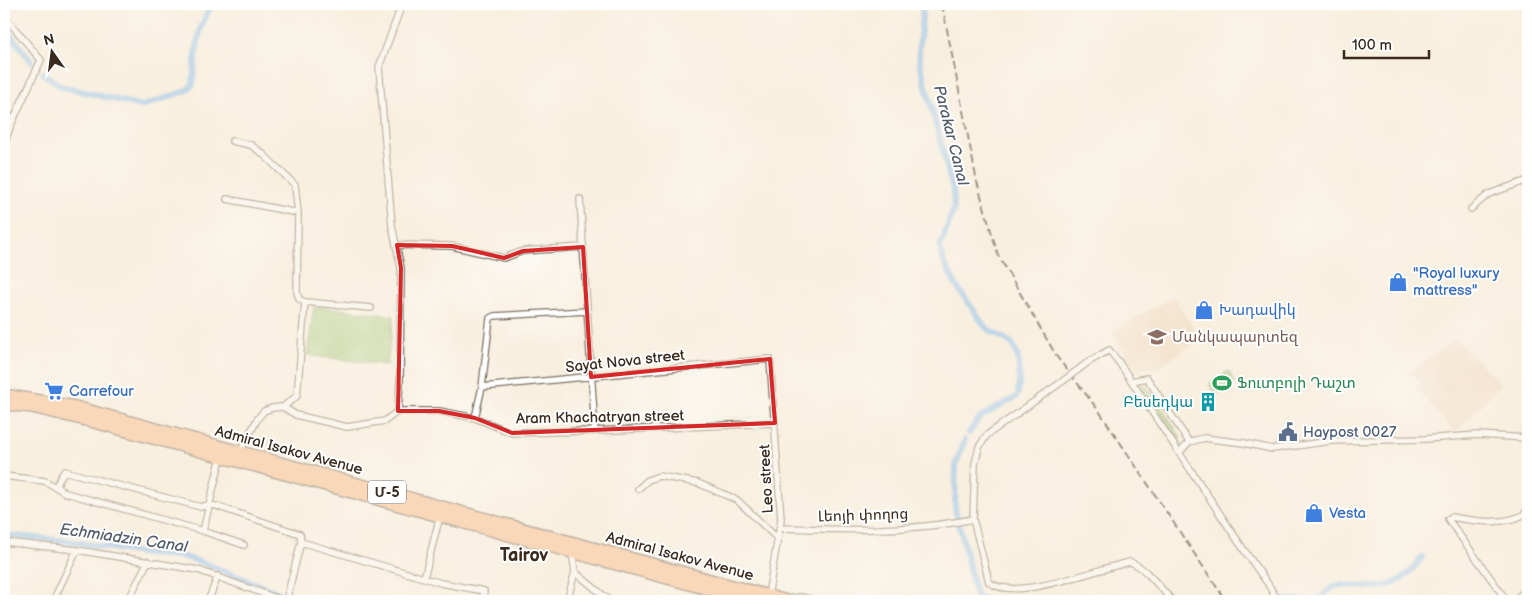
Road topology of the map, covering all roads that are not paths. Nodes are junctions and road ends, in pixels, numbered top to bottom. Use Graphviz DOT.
graph roads {
  1 [pos="402,4"];
  2 [pos="4,16"];
  3 [pos="232,141"];
  4 [pos="4,145"];
  5 [pos="1528,180"];
  6 [pos="580,199"];
  7 [pos="227,200"];
  8 [pos="1471,209"];
  9 [pos="298,213"];
  10 [pos="397,245"];
  11 [pos="582,247"];
  12 [pos="306,302"];
  13 [pos="371,308"];
  14 [pos="586,311"];
  15 [pos="770,359"];
  16 [pos="591,377"];
  17 [pos="1132,381"];
  18 [pos="482,388"];
  19 [pos="5,396"];
  20 [pos="283,408"];
  21 [pos="398,411"];
  22 [pos="475,418"];
  23 [pos="775,423"];
  24 [pos="595,432"];
  25 [pos="1528,438"];
  26 [pos="1189,442"];
  27 [pos="242,452"];
  28 [pos="1179,452"];
  29 [pos="221,456"];
  30 [pos="4,476"];
  31 [pos="56,486"];
  32 [pos="638,489"];
  33 [pos="210,504"];
  34 [pos="1528,512"];
  35 [pos="440,516"];
  36 [pos="973,518"];
  37 [pos="780,528"];
  38 [pos="203,531"];
  39 [pos="778,539"];
  40 [pos="4,542"];
  41 [pos="301,542"];
  42 [pos="244,546"];
  43 [pos="77,550"];
  44 [pos="572,552"];
  45 [pos="148,561"];
  46 [pos="575,572"];
  47 [pos="218,576"];
  48 [pos="424,578"];
  49 [pos="1528,588"];
  50 [pos="768,596"];
  51 [pos="1528,596"];
  52 [pos="784,600"];
  53 [pos="53,601"];
  54 [pos="128,601"];
  55 [pos="208,601"];
  56 [pos="285,601"];
  57 [pos="483,601"];
  58 [pos="567,601"];
  59 [pos="610,601"];
  60 [pos="752,601"];
  61 [pos="817,601"];
  62 [pos="1173,601"];
  63 [pos="1278,601"];
  64 [pos="1507,601"];
  65 [pos="1514,601"];
  66 [pos="1523,601"];
  1 -- 10 [label="street"];
  2 -- 4 [label="street"];
  3 -- 9 [label="street"];
  5 -- 8 [label="street"];
  6 -- 11 [label="street"];
  7 -- 9 [label="street"];
  9 -- 12 [label="street"];
  10 -- 11 [label="street"];
  10 -- 21 [label="street"];
  11 -- 14 [label="street"];
  12 -- 13 [label="street"];
  12 -- 20 [label="street"];
  14 -- 16 [label="street"];
  14 -- 18 [label="street"];
  15 -- 16 [label="street, Sayat Nova street"];
  15 -- 23 [label="street, Leo street"];
  16 -- 18 [label="street, Sayat Nova street"];
  16 -- 24 [label="street"];
  17 -- 26 [label="street"];
  17 -- 28 [label="street"];
  17 -- 36 [label="street, bridge"];
  18 -- 22 [label="street"];
  19 -- 27 [label="highway, Admiral Isakov Avenue / Մ-5"];
  19 -- 29 [label="highway, Admiral Isakov Avenue / Մ-5"];
  20 -- 21 [label="street"];
  20 -- 27 [label="street"];
  21 -- 22 [label="street, Aram Khachatryan street"];
  22 -- 24 [label="street, Aram Khachatryan street"];
  23 -- 24 [label="street, Aram Khachatryan street"];
  23 -- 37 [label="street, Leo street"];
  25 -- 26 [label="street"];
  26 -- 28 [label="street"];
  27 -- 50 [label="highway, Admiral Isakov Avenue / Մ-5"];
  28 -- 63 [label="street"];
  29 -- 33 [label="street"];
  29 -- 35 [label="highway, Admiral Isakov Avenue / Մ-5"];
  30 -- 31 [label="street"];
  31 -- 33 [label="street"];
  31 -- 38 [label="street"];
  32 -- 39 [label="street"];
  33 -- 38 [label="street"];
  33 -- 41 [label="street"];
  34 -- 64 [label="street"];
  35 -- 44 [label="highway, Admiral Isakov Avenue / Մ-5"];
  35 -- 48 [label="street"];
  36 -- 37 [label="street, Լեոյի փողոց"];
  36 -- 62 [label="street"];
  37 -- 39 [label="street, Leo street"];
  38 -- 42 [label="street"];
  39 -- 50 [label="street, Leo street"];
  40 -- 43 [label="street"];
  41 -- 48 [label="street"];
  41 -- 56 [label="street"];
  43 -- 45 [label="street"];
  43 -- 53 [label="street"];
  44 -- 46 [label="street"];
  44 -- 60 [label="highway, Admiral Isakov Avenue / Մ-5"];
  45 -- 47 [label="street"];
  45 -- 54 [label="street"];
  46 -- 58 [label="street"];
  46 -- 59 [label="street"];
  47 -- 55 [label="street"];
  47 -- 56 [label="street"];
  48 -- 57 [label="street"];
  49 -- 65 [label="street"];
  50 -- 52 [label="highway, Մ-5"];
  51 -- 66 [label="highway"];
  52 -- 61 [label="street"];
}
